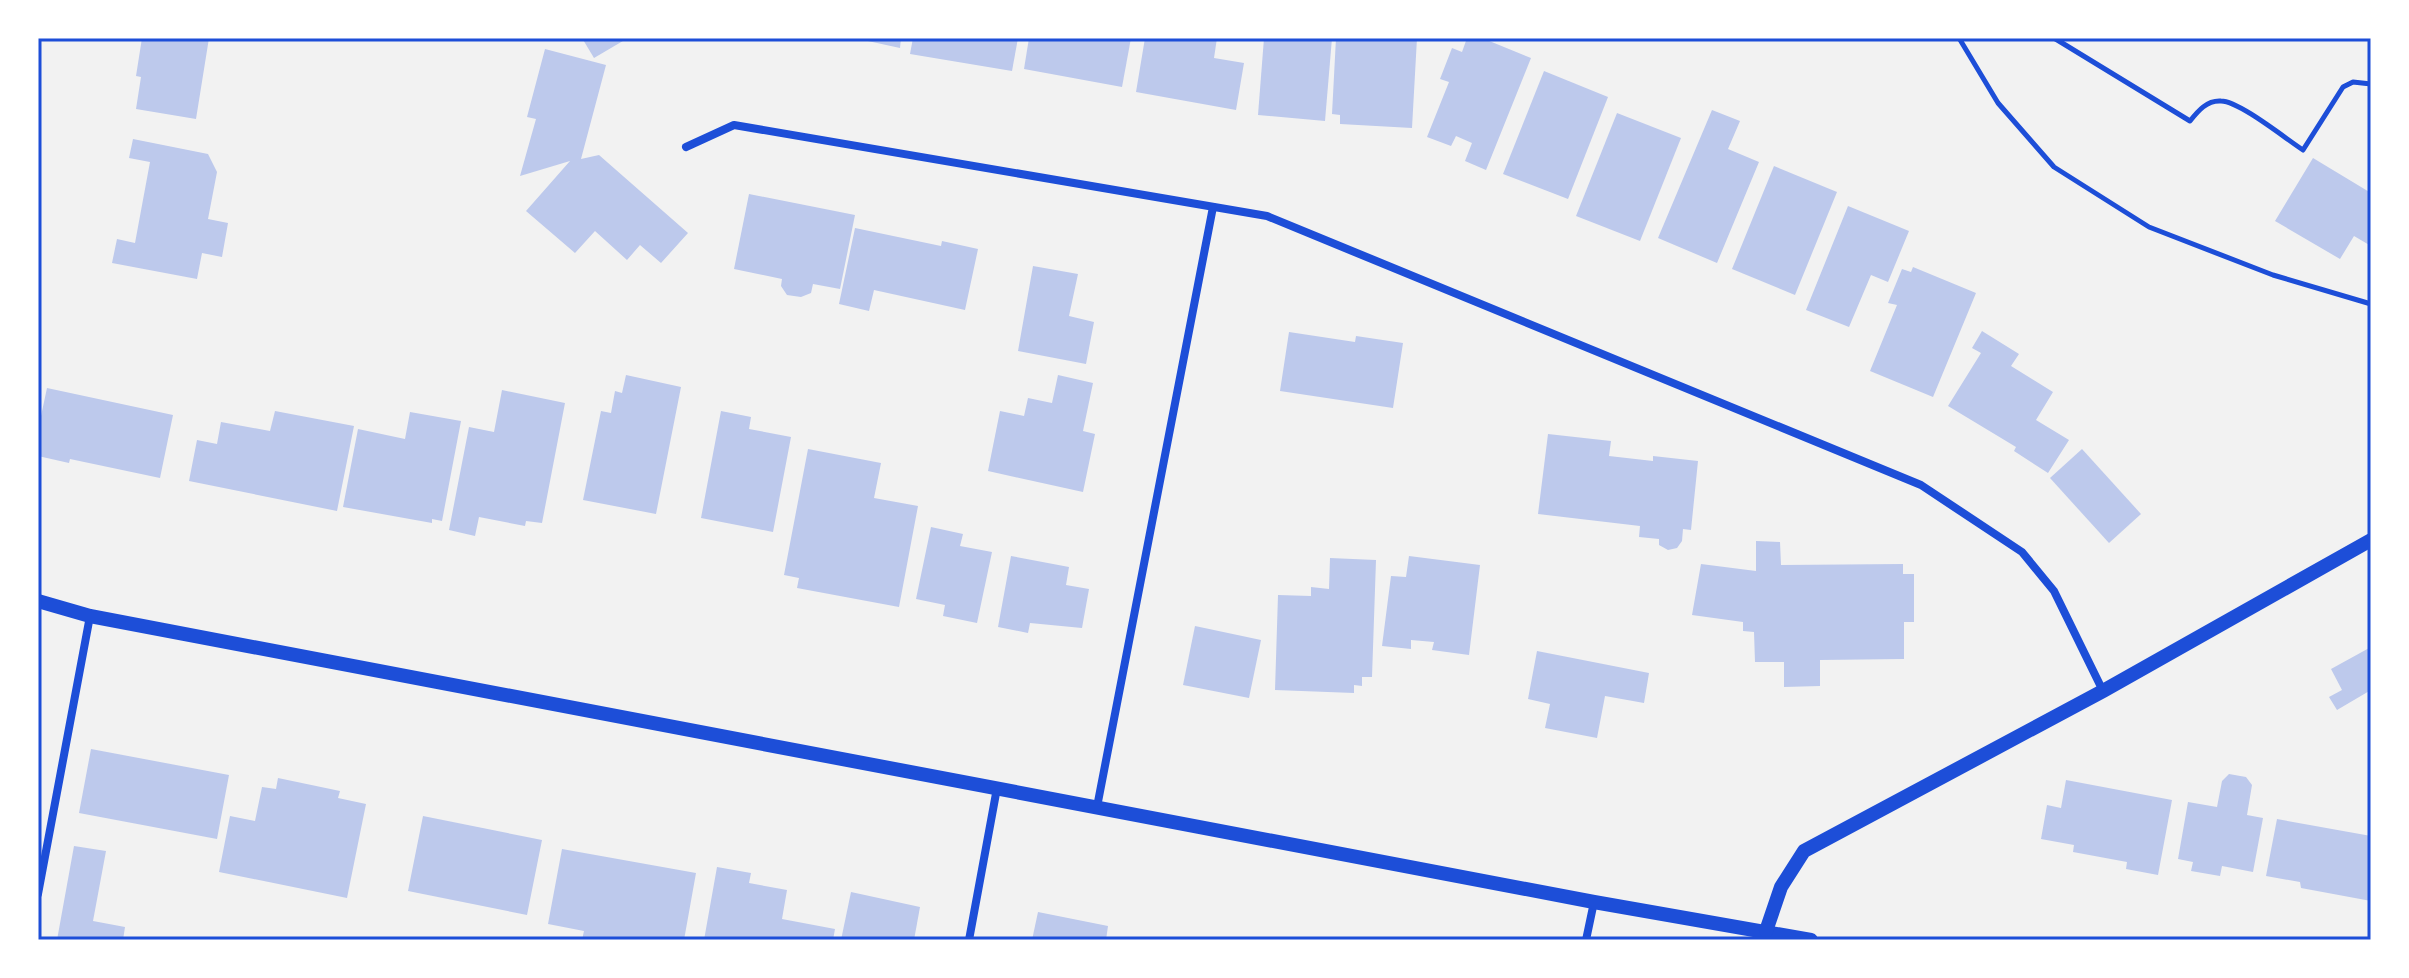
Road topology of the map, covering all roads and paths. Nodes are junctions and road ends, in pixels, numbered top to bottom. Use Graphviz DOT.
graph roads {
  1 [pos="1959,38"];
  2 [pos="2054,38"];
  3 [pos="2371,84"];
  4 [pos="686,147"];
  5 [pos="1213,207"];
  6 [pos="2371,304"];
  7 [pos="2371,540"];
  8 [pos="38,601"];
  9 [pos="90,616"];
  10 [pos="2103,691"];
  11 [pos="998,787"];
  12 [pos="1097,807"];
  13 [pos="38,894"];
  14 [pos="1594,902"];
  15 [pos="1766,931"];
  16 [pos="969,940"];
  17 [pos="1586,940"];
  18 [pos="1811,940"];
  1 -- 6 [label="path"];
  2 -- 3 [label="path"];
  4 -- 5 [label="street"];
  5 -- 10 [label="street"];
  5 -- 12 [label="street"];
  7 -- 10 [label="street"];
  8 -- 9 [label="street"];
  9 -- 11 [label="street"];
  9 -- 13 [label="street"];
  10 -- 15 [label="street"];
  11 -- 12 [label="street"];
  11 -- 16 [label="street"];
  12 -- 14 [label="street"];
  14 -- 15 [label="street"];
  14 -- 17 [label="street"];
  15 -- 18 [label="street"];
}
